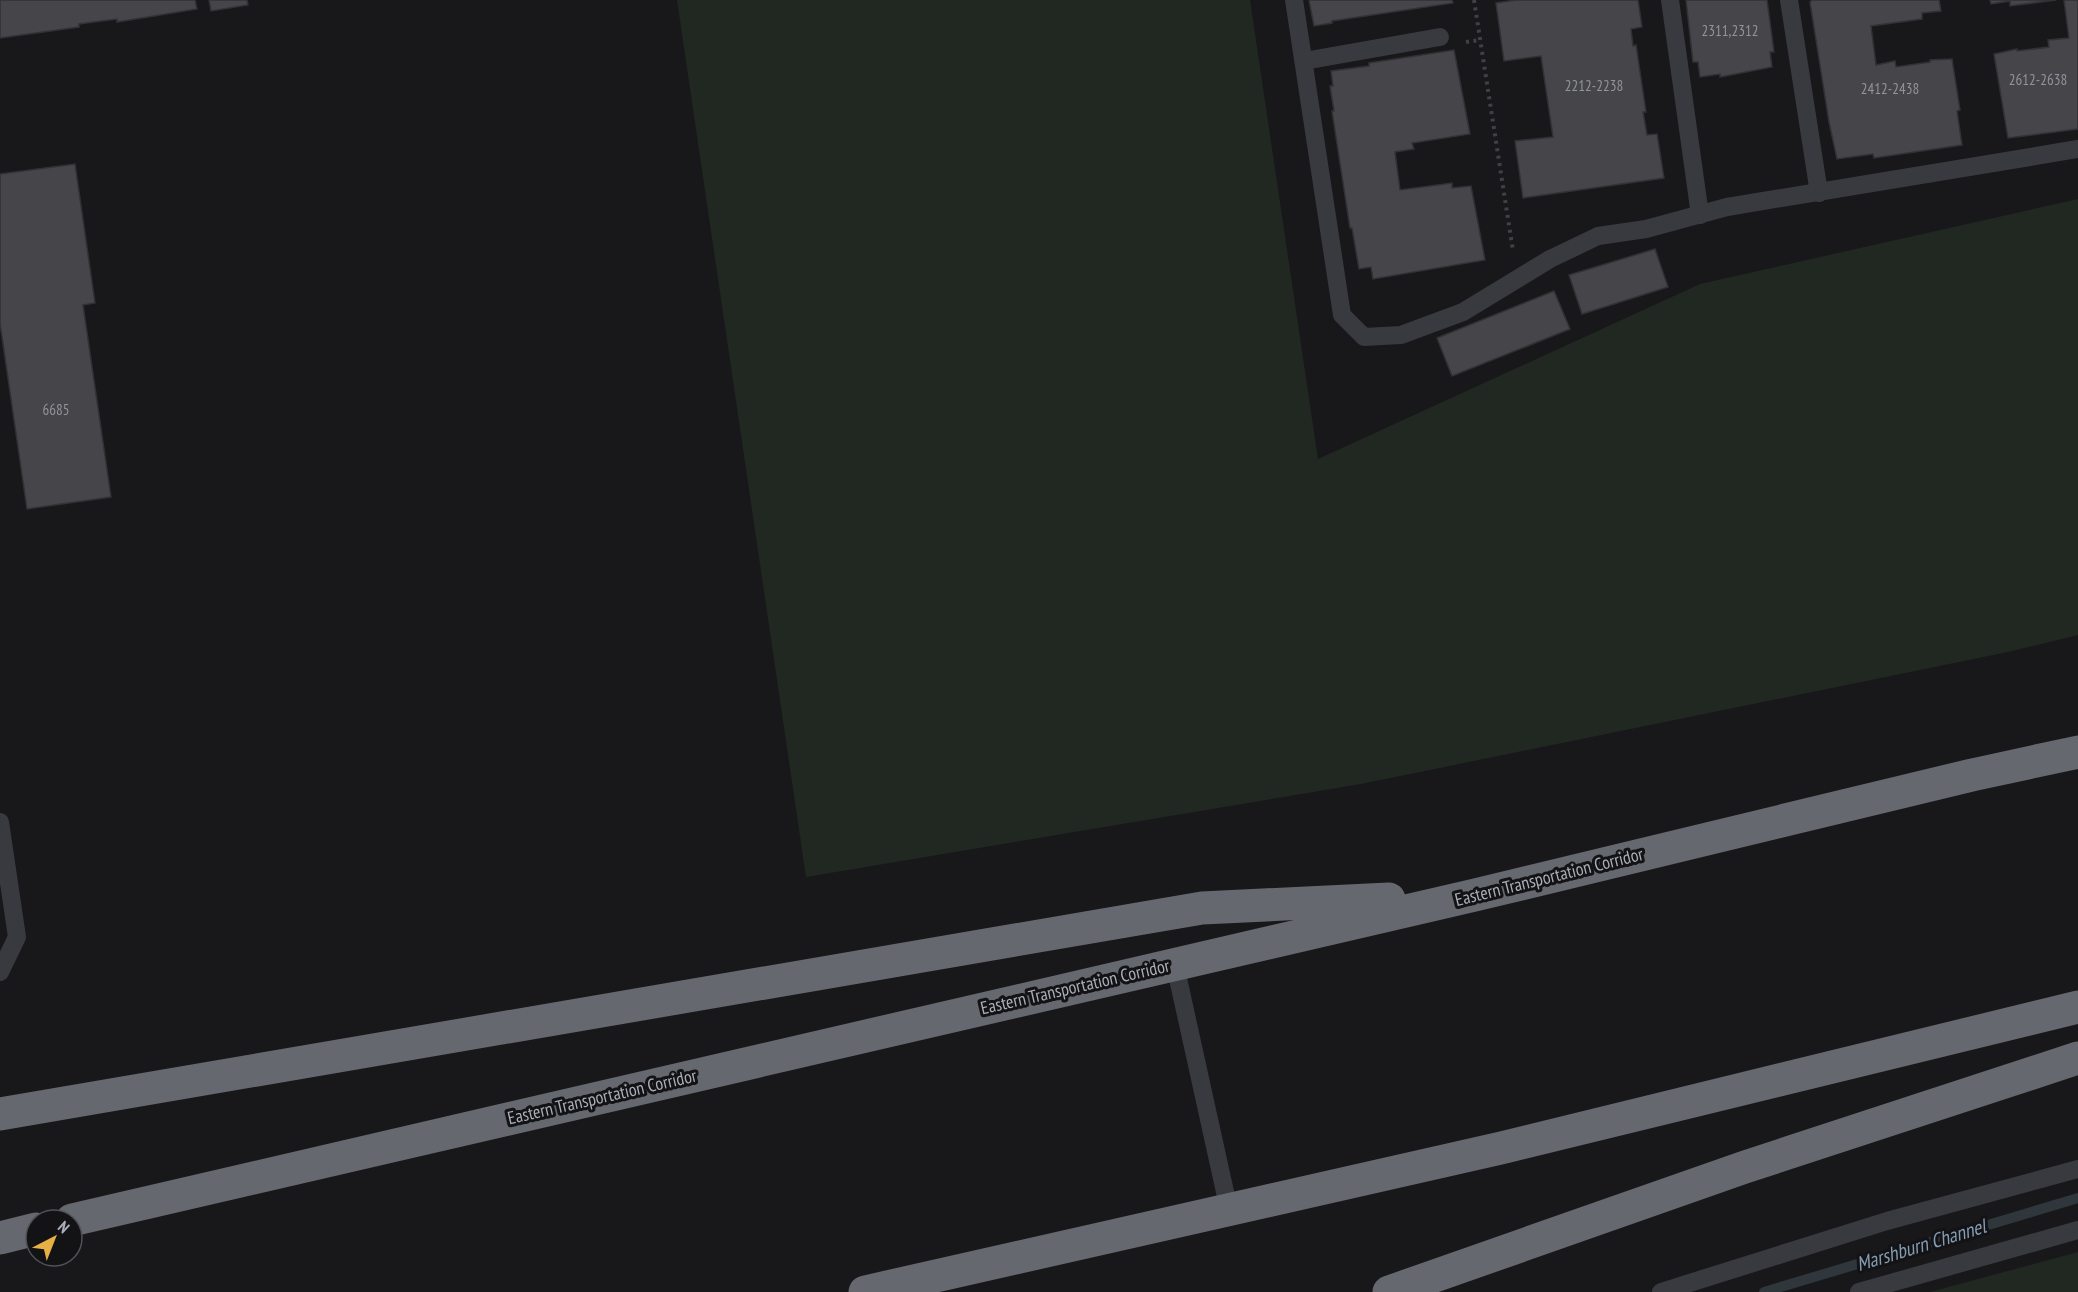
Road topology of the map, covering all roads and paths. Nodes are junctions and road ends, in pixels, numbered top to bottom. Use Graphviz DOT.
graph roads {
  1 [pos="1294,0"];
  2 [pos="1474,0"];
  3 [pos="1670,0"];
  4 [pos="1789,0"];
  5 [pos="1440,37"];
  6 [pos="1304,61"];
  7 [pos="2078,149"];
  8 [pos="1819,193"];
  9 [pos="1700,215"];
  10 [pos="1517,280"];
  11 [pos="2078,752"];
  12 [pos="0,822"];
  13 [pos="1475,895"];
  14 [pos="1174,965"];
  15 [pos="0,972"];
  16 [pos="2078,1007"];
  17 [pos="2078,1058"];
  18 [pos="0,1113"];
  19 [pos="2078,1169"];
  20 [pos="1229,1210"];
  21 [pos="84,1217"];
  22 [pos="2078,1230"];
  23 [pos="24,1232"];
  24 [pos="0,1238"];
  25 [pos="865,1292"];
  26 [pos="1389,1292"];
  27 [pos="1660,1292"];
  28 [pos="1860,1292"];
  1 -- 6 [label="lane"];
  2 -- 10 [label="path"];
  3 -- 9 [label="lane"];
  4 -- 8 [label="lane"];
  5 -- 6 [label="lane"];
  6 -- 10 [label="lane"];
  7 -- 8 [label="lane"];
  8 -- 9 [label="lane"];
  9 -- 10 [label="lane"];
  11 -- 13 [label="highway, Eastern Transportation Corridor"];
  12 -- 15 [label="lane"];
  13 -- 14 [label="highway, Eastern Transportation Corridor"];
  13 -- 18 [label="highway"];
  14 -- 20 [label="lane"];
  14 -- 21 [label="highway, Eastern Transportation Corridor"];
  16 -- 20 [label="highway"];
  17 -- 26 [label="highway"];
  19 -- 27 [label="lane"];
  20 -- 25 [label="highway"];
  22 -- 28 [label="lane"];
  23 -- 24 [label="highway"];
}
